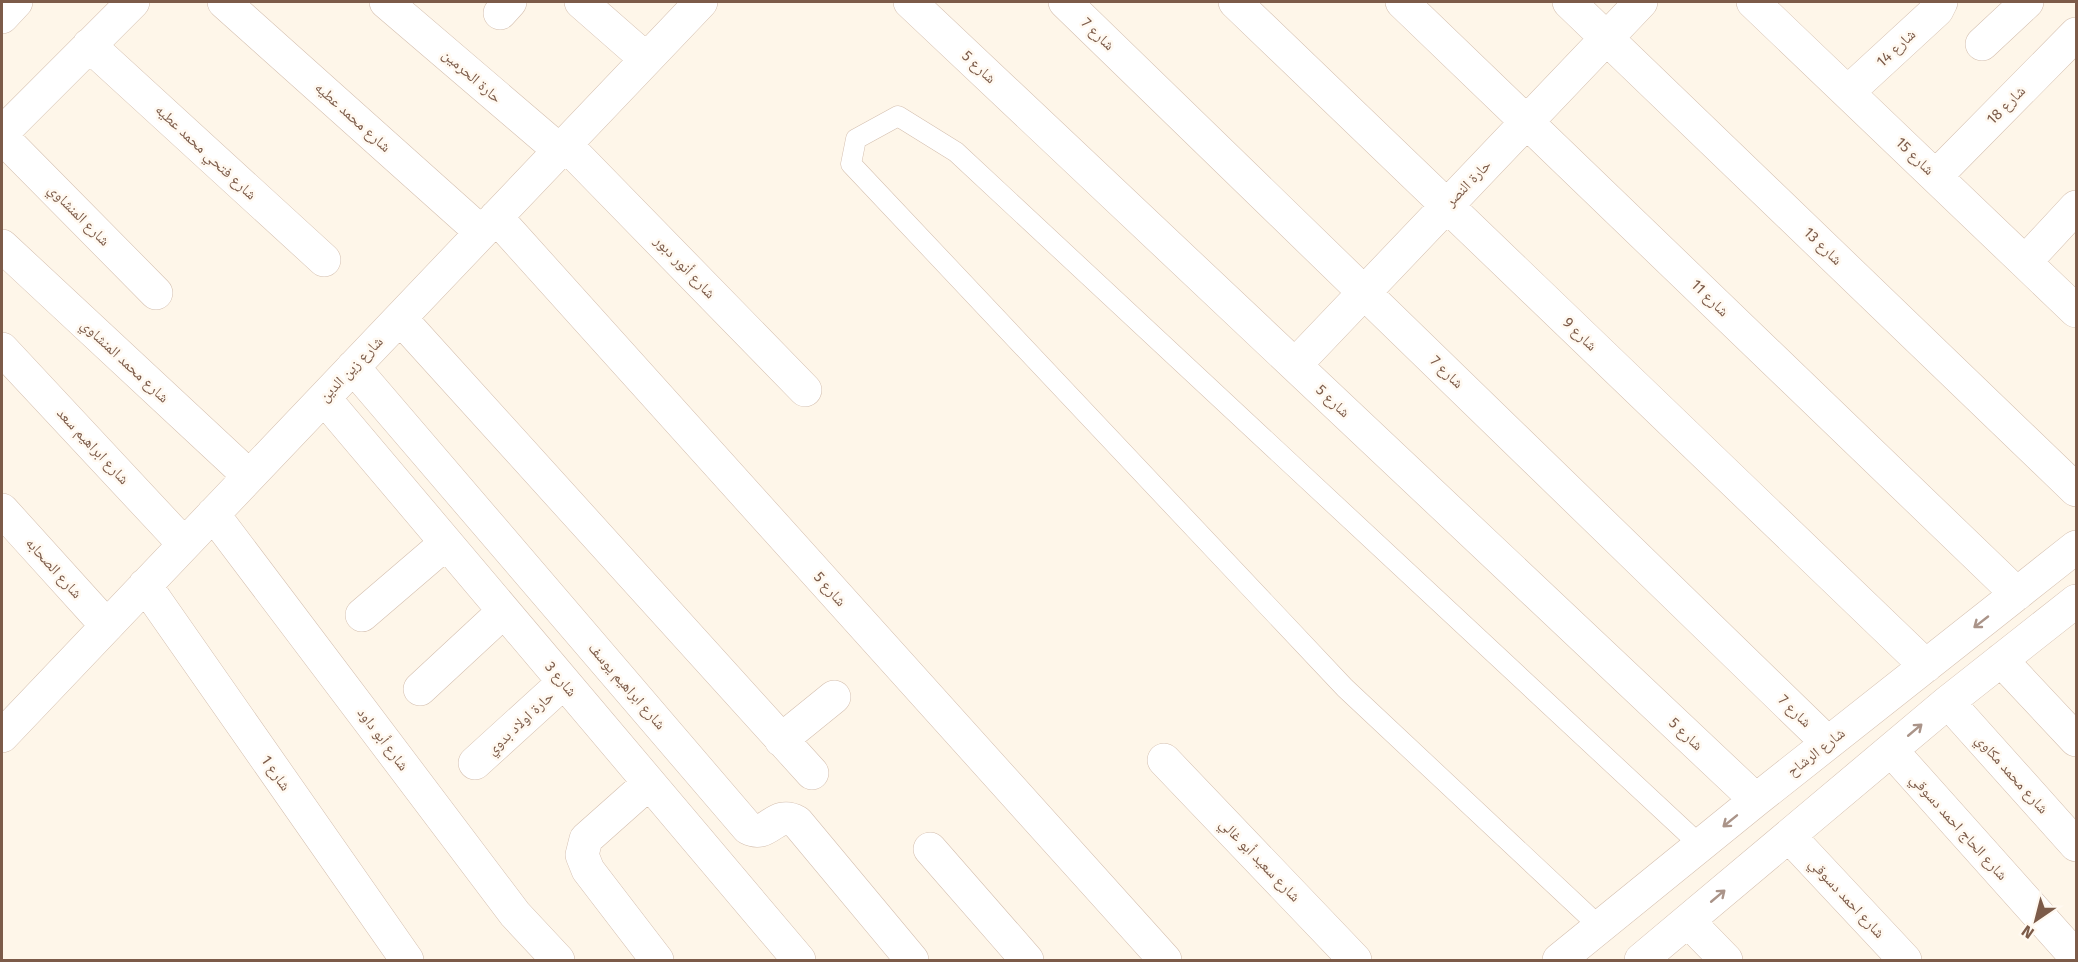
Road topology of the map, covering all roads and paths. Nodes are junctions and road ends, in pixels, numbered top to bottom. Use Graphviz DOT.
graph roads {
  1 [pos="16,2"];
  2 [pos="132,2"];
  3 [pos="224,2"];
  4 [pos="386,2"];
  5 [pos="580,2"];
  6 [pos="910,2"];
  7 [pos="1065,2"];
  8 [pos="1235,2"];
  9 [pos="1402,2"];
  10 [pos="1569,2"];
  11 [pos="1641,2"];
  12 [pos="1753,2"];
  13 [pos="1941,2"];
  14 [pos="2027,2"];
  15 [pos="695,3"];
  16 [pos="2,17"];
  17 [pos="2076,34"];
  18 [pos="1607,37"];
  19 [pos="1982,44"];
  20 [pos="89,45"];
  21 [pos="646,59"];
  22 [pos="1848,92"];
  23 [pos="1527,122"];
  24 [pos="2,135"];
  25 [pos="562,147"];
  26 [pos="1936,176"];
  27 [pos="1447,206"];
  28 [pos="2076,207"];
  29 [pos="488,224"];
  30 [pos="2,246"];
  31 [pos="324,260"];
  32 [pos="2025,262"];
  33 [pos="1365,292"];
  34 [pos="156,293"];
  35 [pos="2076,311"];
  36 [pos="400,318"];
  37 [pos="2,348"];
  38 [pos="1295,365"];
  39 [pos="353,367"];
  40 [pos="805,390"];
  41 [pos="324,398"];
  42 [pos="249,476"];
  43 [pos="2076,490"];
  44 [pos="2,510"];
  45 [pos="213,514"];
  46 [pos="446,543"];
  47 [pos="184,544"];
  48 [pos="2076,547"];
  49 [pos="145,585"];
  50 [pos="2017,594"];
  51 [pos="2076,601"];
  52 [pos="504,612"];
  53 [pos="362,615"];
  54 [pos="107,626"];
  55 [pos="2001,660"];
  56 [pos="1926,666"];
  57 [pos="564,682"];
  58 [pos="420,689"];
  59 [pos="834,697"];
  60 [pos="1948,702"];
  61 [pos="2,736"];
  62 [pos="782,740"];
  63 [pos="2076,740"];
  64 [pos="1828,743"];
  65 [pos="1891,750"];
  66 [pos="1164,760"];
  67 [pos="475,764"];
  68 [pos="812,773"];
  69 [pos="649,783"];
  70 [pos="1756,800"];
  71 [pos="1789,836"];
  72 [pos="1700,845"];
  73 [pos="2076,845"];
  74 [pos="930,849"];
  75 [pos="1688,921"];
  76 [pos="1600,927"];
  77 [pos="2076,957"];
  78 [pos="407,960"];
  79 [pos="558,960"];
  80 [pos="657,960"];
  81 [pos="799,960"];
  82 [pos="912,960"];
  83 [pos="1027,960"];
  84 [pos="1165,960"];
  85 [pos="1355,960"];
  86 [pos="1559,960"];
  87 [pos="1641,960"];
  88 [pos="1726,960"];
  89 [pos="1905,960"];
  1 -- 16 [label="street"];
  2 -- 20 [label="street"];
  3 -- 29 [label="street, شارع محمد عطيه"];
  4 -- 25 [label="street, حارة الحرمين"];
  5 -- 21 [label="street"];
  6 -- 38 [label="street, شارع 5"];
  7 -- 33 [label="street, شارع 7"];
  8 -- 27 [label="street, شارع 9"];
  9 -- 23 [label="street, شارع 11"];
  10 -- 18 [label="street, شارع 13"];
  11 -- 18 [label="street, حارة النصر"];
  12 -- 22 [label="street, شارع 15"];
  13 -- 22 [label="street, شارع 14"];
  14 -- 19 [label="street"];
  15 -- 21 [label="street, شارع زين الدين"];
  17 -- 26 [label="street, شارع 18"];
  18 -- 23 [label="street, حارة النصر"];
  18 -- 43 [label="street, شارع 13"];
  20 -- 24 [label="street"];
  20 -- 31 [label="street, شارع فتحي محمد عطيه"];
  21 -- 25 [label="street, شارع زين الدين"];
  22 -- 26 [label="street, شارع 15"];
  23 -- 27 [label="street, حارة النصر"];
  23 -- 50 [label="street, شارع 11"];
  24 -- 34 [label="street, شارع المنشاوي"];
  25 -- 29 [label="street, شارع زين الدين"];
  25 -- 40 [label="street, شارع أنور دبور"];
  26 -- 32 [label="street, شارع 15"];
  27 -- 33 [label="street, حارة النصر"];
  27 -- 56 [label="street, شارع 9"];
  28 -- 32 [label="street"];
  29 -- 36 [label="street, شارع زين الدين"];
  29 -- 84 [label="street, شارع 5"];
  30 -- 42 [label="street, شارع محمد المنشاوي"];
  32 -- 35 [label="street, شارع 15"];
  33 -- 38 [label="street, حارة النصر"];
  33 -- 64 [label="street, شارع 7"];
  36 -- 39 [label="street, شارع زين الدين"];
  36 -- 62 [label="street"];
  37 -- 47 [label="street, شارع ابراهيم سعد"];
  38 -- 70 [label="street, شارع 5"];
  39 -- 41 [label="street, شارع زين الدين"];
  39 -- 82 [label="street, شارع ابراهيم يوسف"];
  41 -- 42 [label="street, شارع زين الدين"];
  41 -- 46 [label="street, شارع 3"];
  42 -- 45 [label="street, شارع زين الدين"];
  44 -- 54 [label="street, شارع الصحابه"];
  45 -- 47 [label="street, شارع زين الدين"];
  45 -- 79 [label="street, شارع أبو داود"];
  46 -- 52 [label="street, شارع 3"];
  46 -- 53 [label="street"];
  47 -- 49 [label="street, شارع زين الدين"];
  48 -- 50 [label="street, شارع الرشاح"];
  49 -- 54 [label="street, شارع زين الدين"];
  49 -- 78 [label="street, شارع 1"];
  50 -- 56 [label="street, شارع الرشاح, one-way"];
  51 -- 55 [label="street"];
  52 -- 57 [label="street, شارع 3"];
  52 -- 58 [label="street"];
  54 -- 61 [label="street, شارع زين الدين"];
  55 -- 60 [label="street"];
  55 -- 63 [label="street"];
  56 -- 64 [label="street, شارع الرشاح"];
  57 -- 67 [label="street, حارة اولاد بدوي"];
  57 -- 69 [label="street, شارع 3"];
  59 -- 62 [label="street"];
  65 -- 60 [label="street, one-way"];
  60 -- 73 [label="street, شارع محمد مكاوي"];
  62 -- 68 [label="street"];
  64 -- 70 [label="street, شارع الرشاح"];
  65 -- 71 [label="street"];
  65 -- 77 [label="street, شارع الحاج احمد دسوقي"];
  66 -- 85 [label="street, شارع سعيد أبو غالي"];
  69 -- 80 [label="street"];
  69 -- 81 [label="street, شارع 3"];
  70 -- 72 [label="street, شارع الرشاح, one-way"];
  75 -- 71 [label="street, one-way"];
  71 -- 89 [label="street, شارع احمد دسوقي"];
  72 -- 76 [label="street, شارع الرشاح"];
  72 -- 76 [label="lane"];
  74 -- 83 [label="street"];
  75 -- 87 [label="street"];
  75 -- 88 [label="street"];
  76 -- 86 [label="street, شارع الرشاح"];
}
